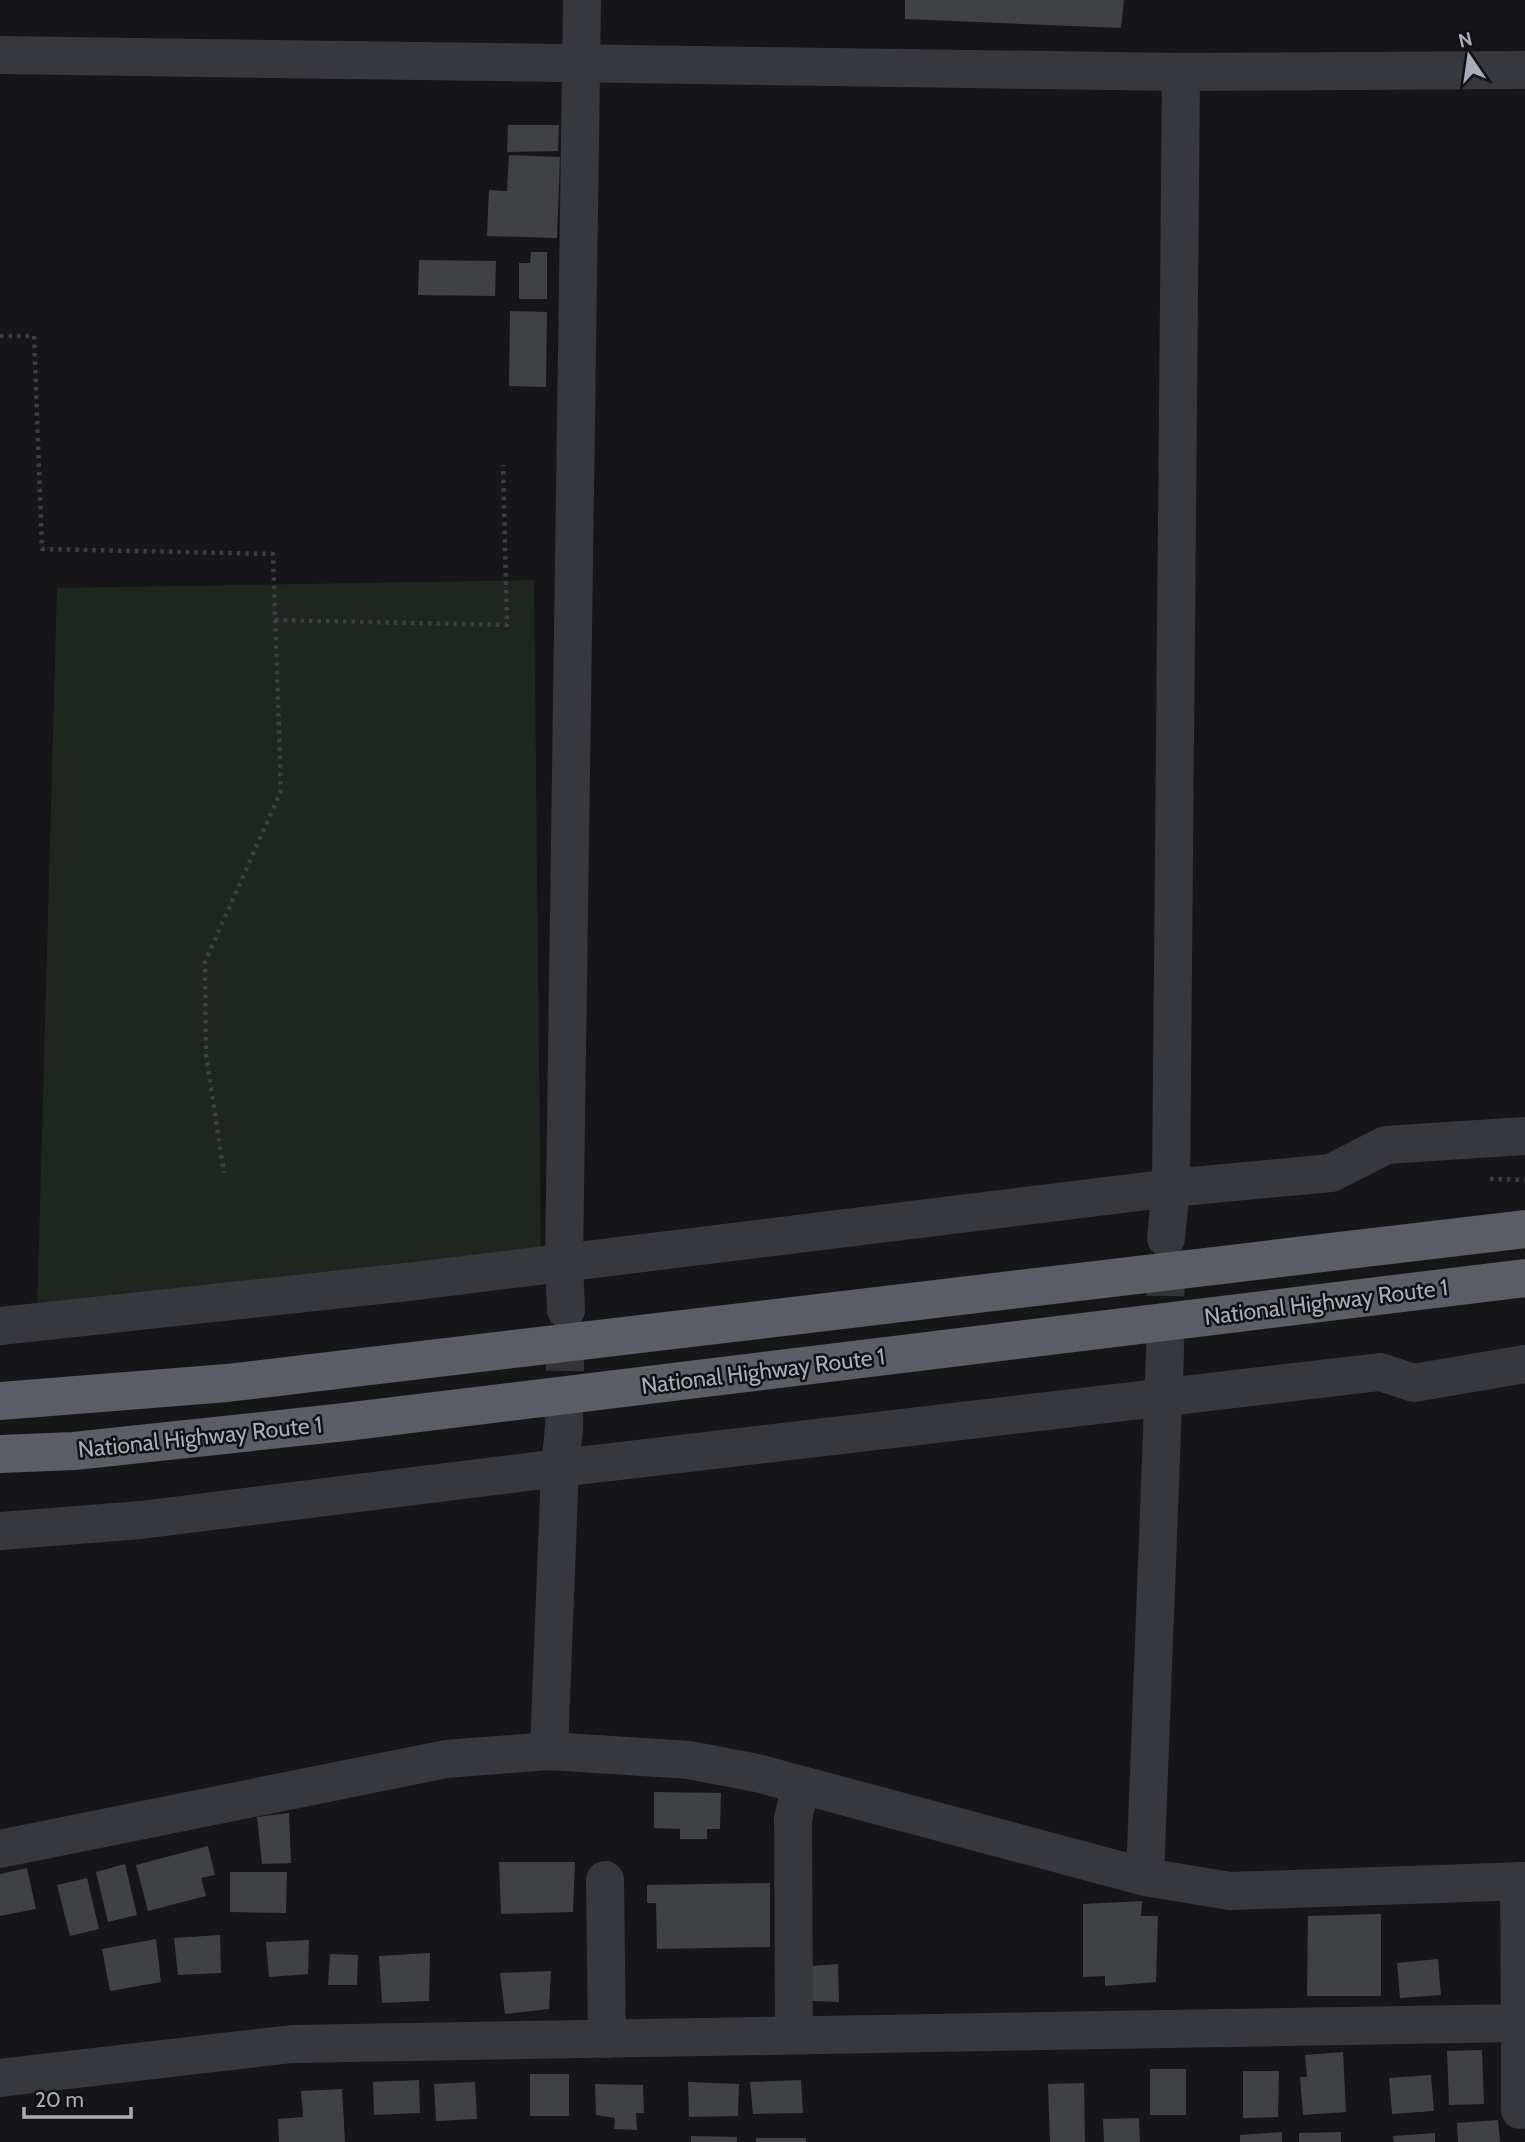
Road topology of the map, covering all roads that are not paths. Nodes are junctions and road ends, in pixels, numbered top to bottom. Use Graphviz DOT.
graph roads {
  1 [pos="582,0"];
  2 [pos="0,55"];
  3 [pos="580,62"];
  4 [pos="1525,70"];
  5 [pos="1181,72"];
  6 [pos="1525,1136"];
  7 [pos="1171,1188"];
  8 [pos="1525,1229"];
  9 [pos="1166,1238"];
  10 [pos="564,1263"];
  11 [pos="1525,1278"];
  12 [pos="566,1310"];
  13 [pos="0,1326"];
  14 [pos="1165,1353"];
  15 [pos="1525,1364"];
  16 [pos="1163,1397"];
  17 [pos="0,1402"];
  18 [pos="564,1428"];
  19 [pos="0,1454"];
  20 [pos="560,1468"];
  21 [pos="0,1531"];
  22 [pos="550,1751"];
  23 [pos="801,1785"];
  24 [pos="0,1849"];
  25 [pos="1145,1877"];
  26 [pos="605,1880"];
  27 [pos="1522,1881"];
  28 [pos="1520,2023"];
  29 [pos="794,2035"];
  30 [pos="607,2039"];
  31 [pos="0,2078"];
  32 [pos="1520,2110"];
  1 -- 3 [label="street"];
  2 -- 3 [label="street"];
  3 -- 5 [label="street"];
  3 -- 10 [label="street"];
  4 -- 5 [label="street"];
  5 -- 7 [label="street"];
  6 -- 7 [label="street"];
  7 -- 9 [label="street"];
  7 -- 10 [label="street"];
  8 -- 17 [label="highway"];
  10 -- 12 [label="street"];
  10 -- 13 [label="street"];
  11 -- 19 [label="highway, National Highway Route 1"];
  14 -- 16 [label="street"];
  15 -- 16 [label="street"];
  16 -- 20 [label="street"];
  16 -- 25 [label="street"];
  18 -- 20 [label="street"];
  20 -- 21 [label="street"];
  20 -- 22 [label="street"];
  22 -- 23 [label="street"];
  22 -- 24 [label="street"];
  23 -- 25 [label="street"];
  23 -- 29 [label="street"];
  25 -- 27 [label="street"];
  26 -- 30 [label="street"];
  27 -- 28 [label="street"];
  28 -- 29 [label="street"];
  28 -- 32 [label="street"];
  29 -- 30 [label="street"];
  30 -- 31 [label="street"];
}
